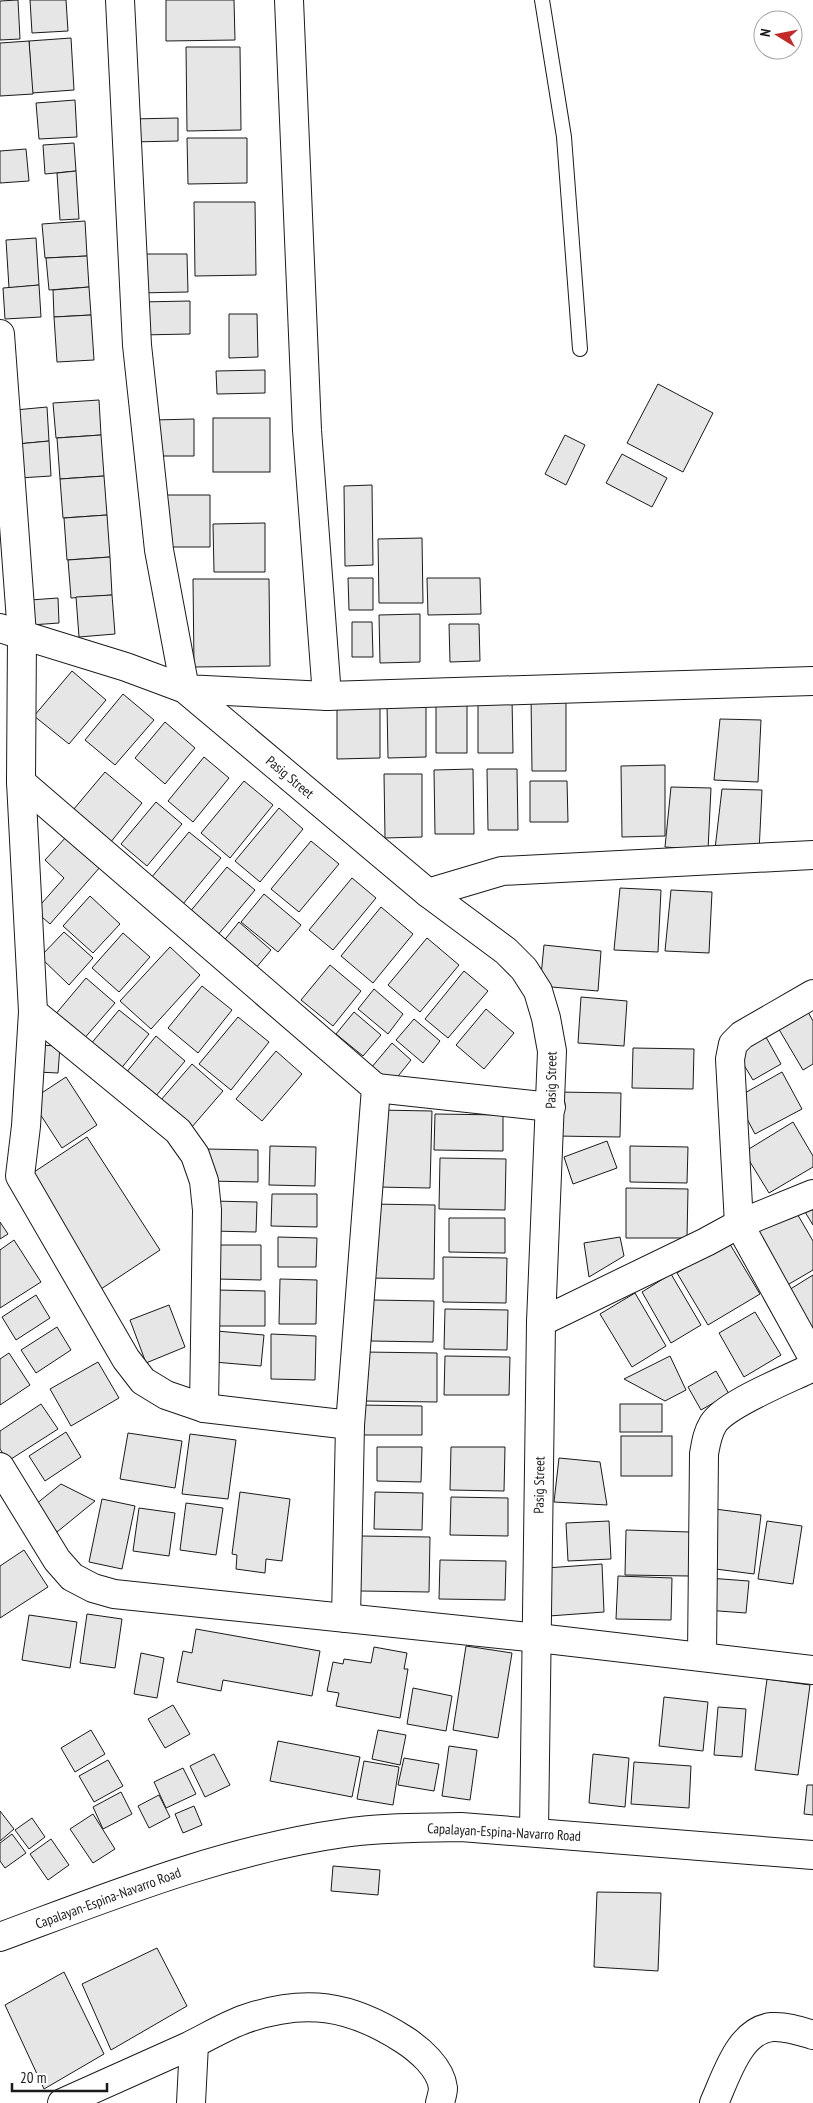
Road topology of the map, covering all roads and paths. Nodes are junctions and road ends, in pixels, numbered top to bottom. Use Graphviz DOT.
graph roads {
  1 [pos="120,0"];
  2 [pos="288,0"];
  3 [pos="542,0"];
  4 [pos="0,334"];
  5 [pos="580,349"];
  6 [pos="11,631"];
  7 [pos="813,682"];
  8 [pos="185,689"];
  9 [pos="327,696"];
  10 [pos="21,782"];
  11 [pos="813,855"];
  12 [pos="428,892"];
  13 [pos="813,994"];
  14 [pos="33,1012"];
  15 [pos="376,1088"];
  16 [pos="551,1107"];
  17 [pos="10,1176"];
  18 [pos="813,1194"];
  19 [pos="738,1224"];
  20 [pos="541,1322"];
  21 [pos="813,1358"];
  22 [pos="813,1367"];
  23 [pos="204,1408"];
  24 [pos="350,1424"];
  25 [pos="0,1467"];
  26 [pos="346,1618"];
  27 [pos="538,1638"];
  28 [pos="702,1656"];
  29 [pos="813,1670"];
  30 [pos="534,1832"];
  31 [pos="813,1855"];
  32 [pos="0,1937"];
  33 [pos="813,2035"];
  34 [pos="194,2044"];
  35 [pos="62,2103"];
  36 [pos="191,2103"];
  37 [pos="440,2103"];
  38 [pos="714,2103"];
  1 -- 8 [label="street"];
  2 -- 9 [label="street"];
  3 -- 5 [label="lane"];
  4 -- 6 [label="street"];
  6 -- 8 [label="street, Pasig Street"];
  6 -- 10 [label="street"];
  7 -- 9 [label="street"];
  8 -- 9 [label="street"];
  8 -- 12 [label="street, Pasig Street"];
  10 -- 14 [label="street"];
  10 -- 15 [label="street"];
  11 -- 12 [label="street"];
  12 -- 16 [label="street, Pasig Street"];
  13 -- 19 [label="street"];
  14 -- 17 [label="street"];
  14 -- 23 [label="street"];
  15 -- 16 [label="street"];
  15 -- 24 [label="street"];
  16 -- 20 [label="street, Pasig Street"];
  17 -- 23 [label="street"];
  18 -- 19 [label="street"];
  19 -- 20 [label="street"];
  19 -- 21 [label="street"];
  20 -- 27 [label="street, Pasig Street"];
  22 -- 28 [label="street"];
  23 -- 24 [label="street"];
  24 -- 26 [label="street"];
  25 -- 26 [label="street"];
  26 -- 27 [label="street"];
  27 -- 28 [label="street"];
  27 -- 30 [label="street, Pasig Street"];
  28 -- 29 [label="street"];
  30 -- 31 [label="street, Capalayan-Espina-Navarro Road"];
  30 -- 32 [label="street, Capalayan-Espina-Navarro Road"];
  33 -- 38 [label="street"];
  34 -- 35 [label="street"];
  34 -- 36 [label="street"];
  34 -- 37 [label="street"];
}
